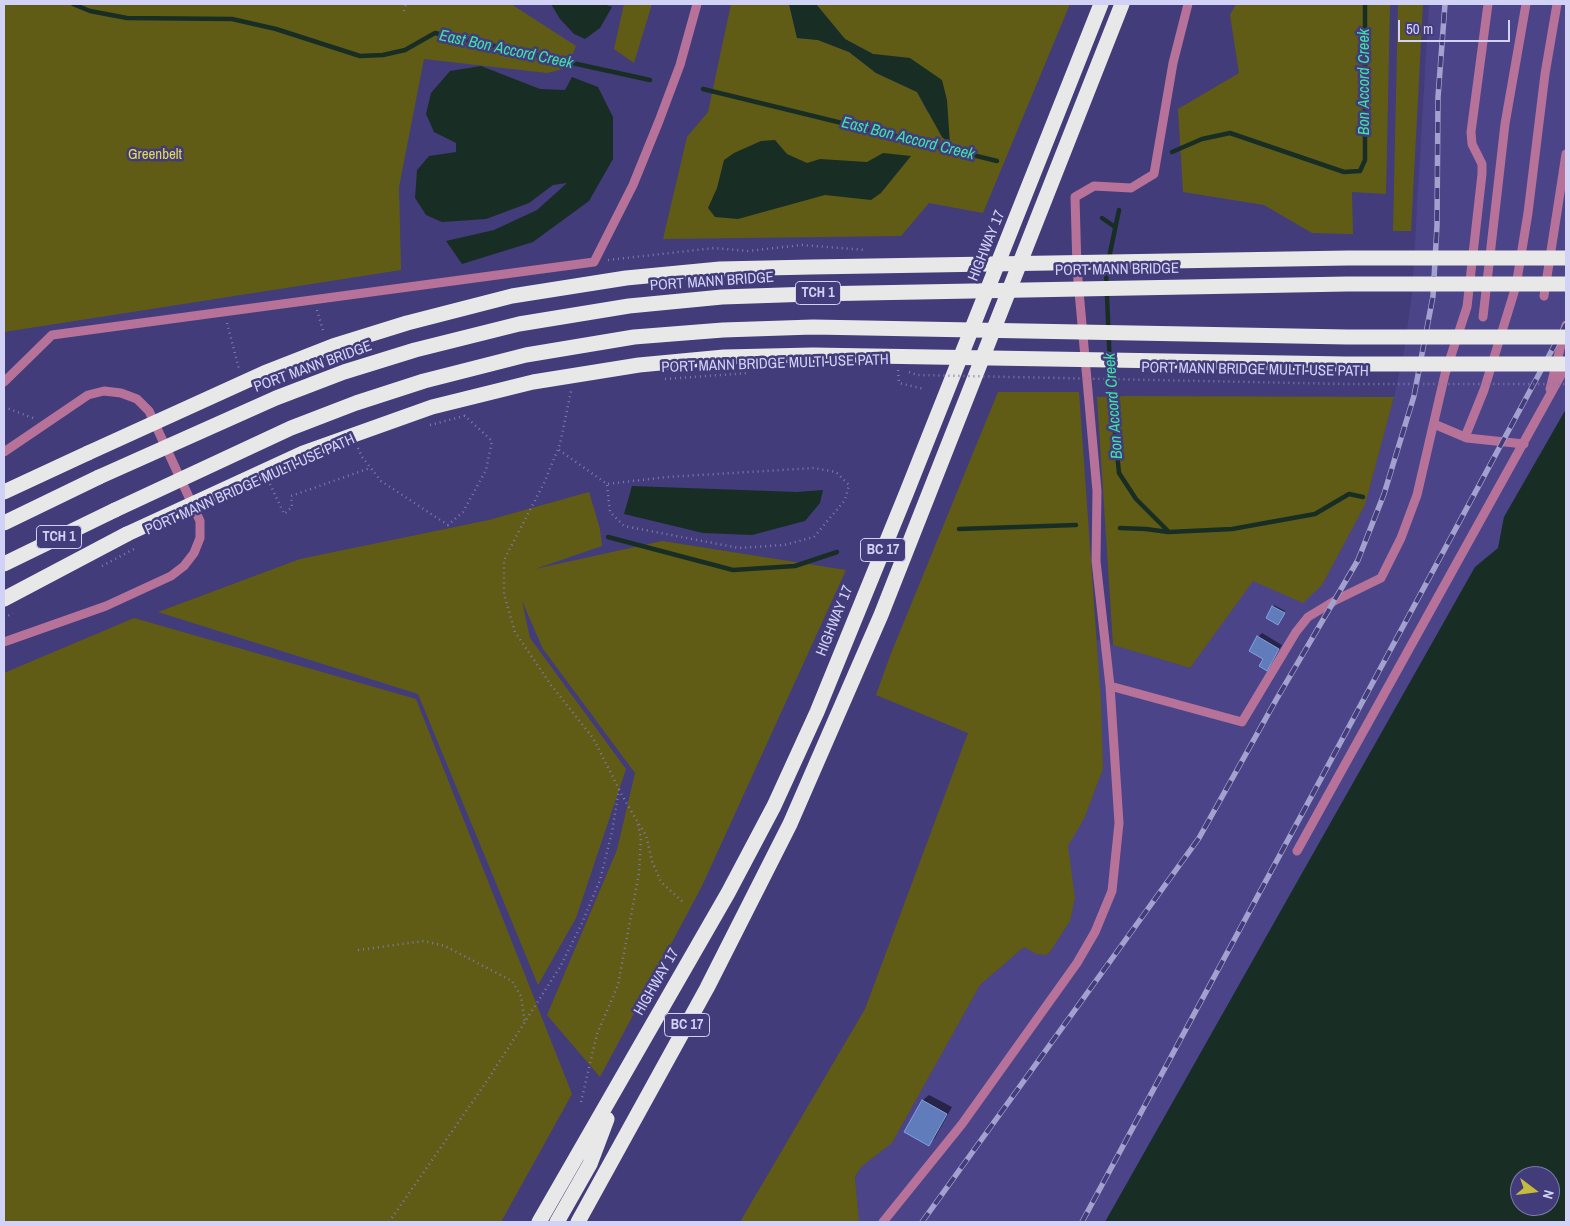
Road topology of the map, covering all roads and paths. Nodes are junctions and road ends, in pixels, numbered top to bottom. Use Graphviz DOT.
graph roads {
  1 [pos="406,4"];
  2 [pos="697,4"];
  3 [pos="1101,4"];
  4 [pos="1122,4"];
  5 [pos="1188,4"];
  6 [pos="1488,4"];
  7 [pos="1526,4"];
  8 [pos="1557,4"];
  9 [pos="404,11"];
  10 [pos="1566,154"];
  11 [pos="1566,258"];
  12 [pos="1566,284"];
  13 [pos="1544,296"];
  14 [pos="1483,317"];
  15 [pos="1566,325"];
  16 [pos="1566,338"];
  17 [pos="1566,365"];
  18 [pos="890,370"];
  19 [pos="755,373"];
  20 [pos="660,380"];
  21 [pos="4,382"];
  22 [pos="572,384"];
  23 [pos="1566,384"];
  24 [pos="575,392"];
  25 [pos="565,393"];
  26 [pos="1546,404"];
  27 [pos="4,407"];
  28 [pos="473,414"];
  29 [pos="48,423"];
  30 [pos="1434,424"];
  31 [pos="428,426"];
  32 [pos="1465,437"];
  33 [pos="1524,444"];
  34 [pos="363,447"];
  35 [pos="354,450"];
  36 [pos="558,450"];
  37 [pos="4,452"];
  38 [pos="370,468"];
  39 [pos="274,483"];
  40 [pos="607,484"];
  41 [pos="265,487"];
  42 [pos="4,492"];
  43 [pos="473,493"];
  44 [pos="422,508"];
  45 [pos="284,514"];
  46 [pos="4,523"];
  47 [pos="142,545"];
  48 [pos="134,549"];
  49 [pos="4,564"];
  50 [pos="4,599"];
  51 [pos="4,642"];
  52 [pos="1110,686"];
  53 [pos="619,788"];
  54 [pos="637,821"];
  55 [pos="1297,851"];
  56 [pos="683,902"];
  57 [pos="358,950"];
  58 [pos="525,1023"];
  59 [pos="623,1076"];
  60 [pos="581,1102"];
  61 [pos="390,1222"];
  62 [pos="539,1222"];
  63 [pos="558,1222"];
  64 [pos="578,1222"];
  65 [pos="883,1222"];
  1 -- 9 [label="path"];
  2 -- 21 [label="lane"];
  3 -- 59 [label="highway, HIGHWAY 17 / BC 17"];
  4 -- 64 [label="highway, BC 17"];
  5 -- 52 [label="lane"];
  6 -- 30 [label="lane"];
  7 -- 14 [label="lane"];
  8 -- 32 [label="lane"];
  10 -- 13 [label="lane"];
  11 -- 42 [label="highway, bridge"];
  12 -- 46 [label="highway, PORT MANN BRIDGE / TCH 1, bridge"];
  15 -- 26 [label="lane"];
  16 -- 49 [label="highway, TCH 1, bridge"];
  17 -- 26 [label="lane"];
  17 -- 50 [label="highway, bridge"];
  18 -- 23 [label="path, PORT MANN BRIDGE MULTI-USE PATH, bridge"];
  19 -- 20 [label="path, PORT MANN BRIDGE MULTI-USE PATH, bridge"];
  22 -- 36 [label="path"];
  24 -- 25 [label="path"];
  26 -- 33 [label="lane"];
  27 -- 29 [label="path"];
  28 -- 31 [label="path, bridge"];
  29 -- 37 [label="lane"];
  29 -- 51 [label="lane"];
  30 -- 32 [label="lane"];
  30 -- 52 [label="lane"];
  32 -- 33 [label="lane"];
  33 -- 55 [label="lane"];
  34 -- 35 [label="path, PORT MANN BRIDGE MULTI-USE PATH"];
  36 -- 40 [label="path"];
  36 -- 53 [label="path"];
  38 -- 45 [label="path"];
  39 -- 41 [label="path, PORT MANN BRIDGE MULTI-USE PATH"];
  40 -- 40 [label="path"];
  43 -- 44 [label="path"];
  47 -- 48 [label="path, PORT MANN BRIDGE MULTI-USE PATH"];
  52 -- 65 [label="lane"];
  53 -- 54 [label="path"];
  53 -- 58 [label="path"];
  54 -- 56 [label="path"];
  54 -- 60 [label="path"];
  57 -- 58 [label="path"];
  58 -- 61 [label="path"];
  59 -- 62 [label="highway, HIGHWAY 17 / BC 17"];
  59 -- 63 [label="highway"];
}
